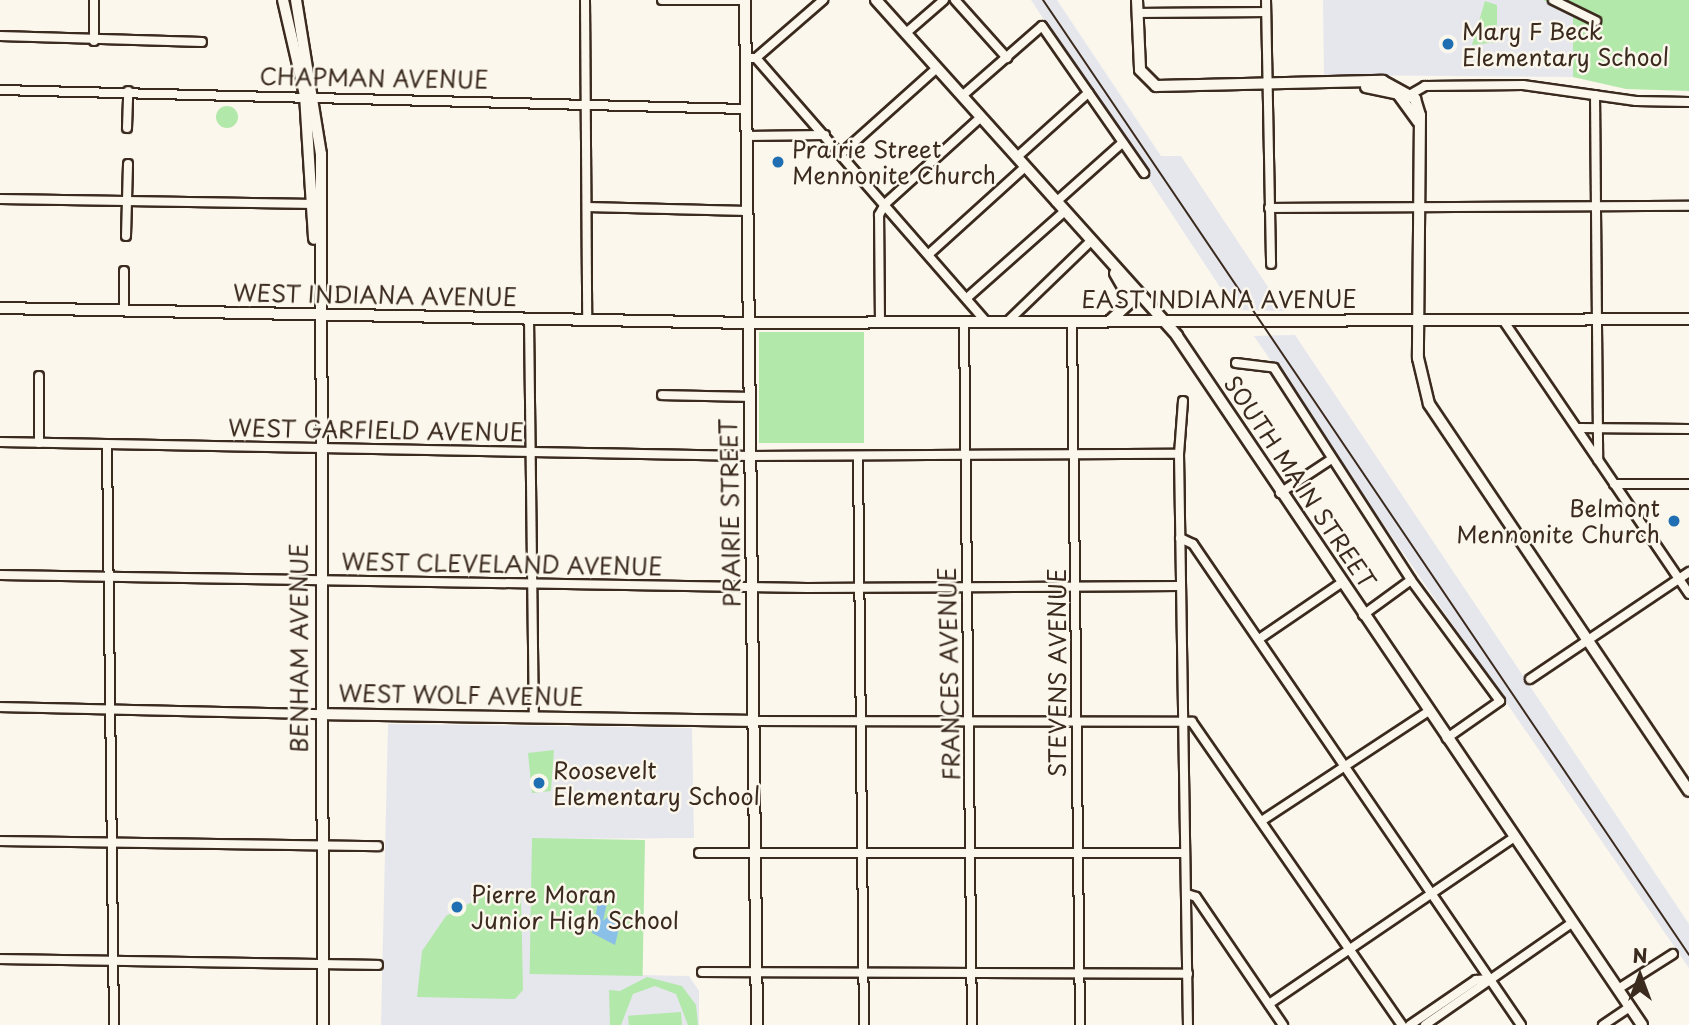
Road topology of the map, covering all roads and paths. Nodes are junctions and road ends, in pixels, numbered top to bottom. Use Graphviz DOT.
graph roads {
  1 [pos="94,0"];
  2 [pos="283,0"];
  3 [pos="296,0"];
  4 [pos="584,0"];
  5 [pos="662,0"];
  6 [pos="745,0"];
  7 [pos="823,0"];
  8 [pos="876,0"];
  9 [pos="944,0"];
  10 [pos="955,0"];
  11 [pos="1137,0"];
  12 [pos="1266,0"];
  13 [pos="1553,0"];
  14 [pos="1266,12"];
  15 [pos="1138,13"];
  16 [pos="1596,21"];
  17 [pos="906,33"];
  18 [pos="0,36"];
  19 [pos="94,40"];
  20 [pos="202,42"];
  21 [pos="751,58"];
  22 [pos="1007,58"];
  23 [pos="937,68"];
  24 [pos="1268,86"];
  25 [pos="0,90"];
  26 [pos="128,91"];
  27 [pos="1088,93"];
  28 [pos="311,95"];
  29 [pos="1595,95"];
  30 [pos="962,96"];
  31 [pos="1407,96"];
  32 [pos="1689,102"];
  33 [pos="585,104"];
  34 [pos="746,109"];
  35 [pos="981,117"];
  36 [pos="127,128"];
  37 [pos="825,135"];
  38 [pos="747,136"];
  39 [pos="1122,143"];
  40 [pos="842,153"];
  41 [pos="1017,157"];
  42 [pos="128,164"];
  43 [pos="1025,167"];
  44 [pos="1144,173"];
  45 [pos="0,199"];
  46 [pos="126,201"];
  47 [pos="1056,202"];
  48 [pos="316,204"];
  49 [pos="885,204"];
  50 [pos="1595,206"];
  51 [pos="1689,206"];
  52 [pos="587,207"];
  53 [pos="1269,208"];
  54 [pos="1420,208"];
  55 [pos="748,211"];
  56 [pos="1065,211"];
  57 [pos="126,236"];
  58 [pos="1092,240"];
  59 [pos="929,254"];
  60 [pos="1108,258"];
  61 [pos="1271,264"];
  62 [pos="124,271"];
  63 [pos="968,297"];
  64 [pos="0,308"];
  65 [pos="124,310"];
  66 [pos="318,315"];
  67 [pos="530,319"];
  68 [pos="1418,319"];
  69 [pos="1597,319"];
  70 [pos="1689,319"];
  71 [pos="587,320"];
  72 [pos="1111,320"];
  73 [pos="1165,320"];
  74 [pos="1503,320"];
  75 [pos="1072,321"];
  76 [pos="964,322"];
  77 [pos="986,322"];
  78 [pos="1007,322"];
  79 [pos="750,323"];
  80 [pos="880,323"];
  81 [pos="1236,363"];
  82 [pos="39,376"];
  83 [pos="662,395"];
  84 [pos="749,397"];
  85 [pos="1183,401"];
  86 [pos="1579,428"];
  87 [pos="1599,429"];
  88 [pos="1689,429"];
  89 [pos="0,442"];
  90 [pos="39,443"];
  91 [pos="107,445"];
  92 [pos="319,448"];
  93 [pos="530,452"];
  94 [pos="1179,454"];
  95 [pos="1074,455"];
  96 [pos="751,456"];
  97 [pos="858,456"];
  98 [pos="965,456"];
  99 [pos="1330,460"];
  100 [pos="1598,460"];
  101 [pos="1614,484"];
  102 [pos="1689,484"];
  103 [pos="1280,493"];
  104 [pos="1180,538"];
  105 [pos="1689,572"];
  106 [pos="0,575"];
  107 [pos="108,576"];
  108 [pos="1678,579"];
  109 [pos="1411,580"];
  110 [pos="320,581"];
  111 [pos="1341,583"];
  112 [pos="532,584"];
  113 [pos="1180,586"];
  114 [pos="966,587"];
  115 [pos="1076,587"];
  116 [pos="751,588"];
  117 [pos="860,589"];
  118 [pos="1689,594"];
  119 [pos="1363,615"];
  120 [pos="1259,639"];
  121 [pos="1588,641"];
  122 [pos="1530,679"];
  123 [pos="0,707"];
  124 [pos="110,709"];
  125 [pos="1429,711"];
  126 [pos="320,713"];
  127 [pos="534,717"];
  128 [pos="1182,720"];
  129 [pos="753,721"];
  130 [pos="1077,721"];
  131 [pos="861,722"];
  132 [pos="970,722"];
  133 [pos="1447,738"];
  134 [pos="1346,766"];
  135 [pos="1689,791"];
  136 [pos="1263,820"];
  137 [pos="1515,837"];
  138 [pos="0,841"];
  139 [pos="111,843"];
  140 [pos="321,845"];
  141 [pos="378,846"];
  142 [pos="699,853"];
  143 [pos="862,853"];
  144 [pos="970,853"];
  145 [pos="1078,853"];
  146 [pos="1184,853"];
  147 [pos="755,854"];
  148 [pos="1432,893"];
  149 [pos="1187,894"];
  150 [pos="1573,922"];
  151 [pos="1350,949"];
  152 [pos="1672,954"];
  153 [pos="0,959"];
  154 [pos="114,962"];
  155 [pos="322,965"];
  156 [pos="378,965"];
  157 [pos="702,972"];
  158 [pos="971,972"];
  159 [pos="1079,972"];
  160 [pos="756,973"];
  161 [pos="863,973"];
  162 [pos="1188,974"];
  163 [pos="1489,979"];
  164 [pos="1618,989"];
  165 [pos="1269,1004"];
  166 [pos="1630,1007"];
  167 [pos="114,1025"];
  168 [pos="323,1025"];
  169 [pos="757,1025"];
  170 [pos="864,1025"];
  171 [pos="972,1025"];
  172 [pos="1080,1025"];
  173 [pos="1188,1025"];
  174 [pos="1283,1025"];
  175 [pos="1402,1025"];
  176 [pos="1410,1025"];
  177 [pos="1425,1025"];
  178 [pos="1521,1025"];
  179 [pos="1603,1025"];
  180 [pos="1642,1025"];
  1 -- 19 [label="street"];
  2 -- 28 [label="main road, BENHAM AVENUE"];
  3 -- 28 [label="main road, BENHAM AVENUE"];
  4 -- 33 [label="street"];
  5 -- 6 [label="street"];
  6 -- 21 [label="main road, PRAIRIE STREET"];
  7 -- 21 [label="street"];
  8 -- 17 [label="main road, SOUTH MAIN STREET"];
  9 -- 17 [label="street"];
  10 -- 22 [label="street"];
  11 -- 15 [label="main road"];
  12 -- 14 [label="street"];
  13 -- 16 [label="street"];
  14 -- 15 [label="street"];
  14 -- 24 [label="street"];
  15 -- 24 [label="main road"];
  17 -- 23 [label="main road, SOUTH MAIN STREET"];
  18 -- 19 [label="street"];
  19 -- 20 [label="street"];
  21 -- 34 [label="main road, PRAIRIE STREET"];
  21 -- 37 [label="street"];
  22 -- 27 [label="street"];
  22 -- 30 [label="street"];
  23 -- 30 [label="main road, SOUTH MAIN STREET"];
  23 -- 40 [label="street"];
  24 -- 31 [label="main road"];
  24 -- 53 [label="street"];
  25 -- 26 [label="street, CHAPMAN AVENUE"];
  26 -- 28 [label="street, CHAPMAN AVENUE"];
  26 -- 36 [label="street"];
  27 -- 39 [label="street"];
  27 -- 41 [label="street"];
  28 -- 33 [label="street, CHAPMAN AVENUE"];
  28 -- 48 [label="main road, BENHAM AVENUE"];
  29 -- 31 [label="street"];
  29 -- 32 [label="street"];
  29 -- 50 [label="street"];
  30 -- 35 [label="main road, SOUTH MAIN STREET"];
  31 -- 54 [label="main road"];
  33 -- 34 [label="street, CHAPMAN AVENUE"];
  33 -- 52 [label="street"];
  34 -- 38 [label="main road, PRAIRIE STREET"];
  35 -- 41 [label="main road, SOUTH MAIN STREET"];
  35 -- 49 [label="street"];
  37 -- 38 [label="street"];
  37 -- 40 [label="street"];
  38 -- 55 [label="main road, PRAIRIE STREET"];
  39 -- 44 [label="street"];
  39 -- 47 [label="street"];
  40 -- 49 [label="street"];
  41 -- 43 [label="main road, SOUTH MAIN STREET"];
  42 -- 46 [label="street"];
  43 -- 47 [label="main road, SOUTH MAIN STREET"];
  43 -- 59 [label="street"];
  45 -- 46 [label="street"];
  46 -- 48 [label="street"];
  46 -- 57 [label="street"];
  47 -- 56 [label="main road, SOUTH MAIN STREET"];
  48 -- 66 [label="main road, BENHAM AVENUE"];
  49 -- 59 [label="street"];
  49 -- 80 [label="street"];
  50 -- 51 [label="street"];
  50 -- 54 [label="street"];
  50 -- 69 [label="street"];
  52 -- 55 [label="street"];
  52 -- 71 [label="street"];
  53 -- 54 [label="street"];
  53 -- 61 [label="street"];
  54 -- 68 [label="main road"];
  55 -- 79 [label="main road, PRAIRIE STREET"];
  56 -- 58 [label="main road, SOUTH MAIN STREET"];
  56 -- 63 [label="street"];
  58 -- 60 [label="main road, SOUTH MAIN STREET"];
  58 -- 78 [label="street"];
  59 -- 63 [label="street"];
  60 -- 72 [label="main road"];
  60 -- 73 [label="main road, SOUTH MAIN STREET"];
  62 -- 65 [label="street"];
  63 -- 77 [label="street"];
  64 -- 65 [label="main road, WEST INDIANA AVENUE"];
  65 -- 66 [label="main road, WEST INDIANA AVENUE"];
  66 -- 67 [label="main road, WEST INDIANA AVENUE"];
  66 -- 92 [label="main road, BENHAM AVENUE"];
  67 -- 71 [label="main road, WEST INDIANA AVENUE"];
  67 -- 93 [label="street"];
  68 -- 73 [label="main road, EAST INDIANA AVENUE"];
  68 -- 74 [label="main road, EAST INDIANA AVENUE"];
  68 -- 121 [label="main road"];
  69 -- 70 [label="main road, EAST INDIANA AVENUE"];
  69 -- 74 [label="main road, EAST INDIANA AVENUE"];
  69 -- 87 [label="street"];
  71 -- 79 [label="main road, WEST INDIANA AVENUE"];
  72 -- 73 [label="main road, EAST INDIANA AVENUE"];
  72 -- 75 [label="main road, EAST INDIANA AVENUE"];
  73 -- 103 [label="main road, SOUTH MAIN STREET"];
  74 -- 86 [label="street"];
  75 -- 78 [label="main road, EAST INDIANA AVENUE"];
  75 -- 95 [label="street, STEVENS AVENUE"];
  76 -- 77 [label="main road, EAST INDIANA AVENUE"];
  76 -- 80 [label="main road, EAST INDIANA AVENUE"];
  76 -- 98 [label="street, FRANCES AVENUE"];
  77 -- 78 [label="main road, EAST INDIANA AVENUE"];
  79 -- 80 [label="main road, EAST INDIANA AVENUE"];
  79 -- 84 [label="main road, PRAIRIE STREET"];
  81 -- 99 [label="street"];
  82 -- 90 [label="street"];
  83 -- 84 [label="street"];
  84 -- 96 [label="main road, PRAIRIE STREET"];
  85 -- 94 [label="street"];
  86 -- 87 [label="street"];
  86 -- 100 [label="street"];
  87 -- 88 [label="street"];
  87 -- 100 [label="street"];
  89 -- 90 [label="street, WEST GARFIELD AVENUE"];
  90 -- 91 [label="street, WEST GARFIELD AVENUE"];
  91 -- 92 [label="street, WEST GARFIELD AVENUE"];
  91 -- 107 [label="street"];
  92 -- 93 [label="street, WEST GARFIELD AVENUE"];
  92 -- 110 [label="main road, BENHAM AVENUE"];
  93 -- 96 [label="street, WEST GARFIELD AVENUE"];
  93 -- 112 [label="street"];
  94 -- 95 [label="street, WEST GARFIELD AVENUE"];
  94 -- 104 [label="street"];
  95 -- 98 [label="street, WEST GARFIELD AVENUE"];
  95 -- 115 [label="street, STEVENS AVENUE"];
  96 -- 97 [label="street, WEST GARFIELD AVENUE"];
  96 -- 116 [label="main road, PRAIRIE STREET"];
  97 -- 98 [label="street, WEST GARFIELD AVENUE"];
  97 -- 117 [label="street"];
  98 -- 114 [label="street, FRANCES AVENUE"];
  99 -- 103 [label="street"];
  99 -- 109 [label="street"];
  100 -- 101 [label="street"];
  101 -- 102 [label="street"];
  101 -- 108 [label="street"];
  103 -- 111 [label="main road, SOUTH MAIN STREET"];
  104 -- 113 [label="street"];
  104 -- 120 [label="street"];
  105 -- 108 [label="street"];
  106 -- 107 [label="street, WEST CLEVELAND AVENUE"];
  107 -- 110 [label="street, WEST CLEVELAND AVENUE"];
  107 -- 124 [label="street"];
  108 -- 118 [label="street"];
  108 -- 121 [label="street"];
  109 -- 119 [label="street"];
  109 -- 133 [label="street"];
  110 -- 112 [label="street, WEST CLEVELAND AVENUE"];
  110 -- 126 [label="main road, BENHAM AVENUE"];
  111 -- 119 [label="main road, SOUTH MAIN STREET"];
  111 -- 120 [label="street"];
  112 -- 116 [label="street, WEST CLEVELAND AVENUE"];
  112 -- 127 [label="street"];
  113 -- 115 [label="street, WEST CLEVELAND AVENUE"];
  113 -- 128 [label="street"];
  114 -- 115 [label="street, WEST CLEVELAND AVENUE"];
  114 -- 117 [label="street, WEST CLEVELAND AVENUE"];
  114 -- 132 [label="street, FRANCES AVENUE"];
  115 -- 130 [label="street, STEVENS AVENUE"];
  116 -- 117 [label="street, WEST CLEVELAND AVENUE"];
  116 -- 129 [label="main road, PRAIRIE STREET"];
  117 -- 131 [label="street"];
  119 -- 125 [label="main road, SOUTH MAIN STREET"];
  120 -- 134 [label="street"];
  121 -- 122 [label="street"];
  121 -- 135 [label="main road"];
  123 -- 124 [label="street, WEST WOLF AVENUE"];
  124 -- 126 [label="street, WEST WOLF AVENUE"];
  124 -- 139 [label="street"];
  125 -- 133 [label="main road, SOUTH MAIN STREET"];
  125 -- 134 [label="street"];
  126 -- 127 [label="main road, WEST WOLF AVENUE"];
  126 -- 140 [label="main road, BENHAM AVENUE"];
  127 -- 129 [label="main road, WEST WOLF AVENUE"];
  128 -- 130 [label="street"];
  128 -- 136 [label="street"];
  128 -- 146 [label="street"];
  129 -- 131 [label="street"];
  129 -- 147 [label="main road, PRAIRIE STREET"];
  130 -- 132 [label="street"];
  130 -- 145 [label="street, STEVENS AVENUE"];
  131 -- 132 [label="street"];
  131 -- 143 [label="street"];
  132 -- 144 [label="street, FRANCES AVENUE"];
  133 -- 137 [label="main road, SOUTH MAIN STREET"];
  134 -- 136 [label="street"];
  134 -- 148 [label="street"];
  136 -- 151 [label="street"];
  137 -- 148 [label="street"];
  137 -- 150 [label="main road, SOUTH MAIN STREET"];
  138 -- 139 [label="street"];
  139 -- 140 [label="street"];
  139 -- 154 [label="street"];
  140 -- 141 [label="street"];
  140 -- 155 [label="main road, BENHAM AVENUE"];
  142 -- 147 [label="street"];
  143 -- 144 [label="street"];
  143 -- 147 [label="street"];
  143 -- 161 [label="street"];
  144 -- 145 [label="street"];
  144 -- 158 [label="street, FRANCES AVENUE"];
  145 -- 146 [label="street"];
  145 -- 159 [label="street, STEVENS AVENUE"];
  146 -- 149 [label="street"];
  147 -- 160 [label="main road, PRAIRIE STREET"];
  148 -- 151 [label="street"];
  148 -- 163 [label="street"];
  149 -- 162 [label="street"];
  149 -- 165 [label="street"];
  150 -- 163 [label="street"];
  150 -- 164 [label="main road, SOUTH MAIN STREET"];
  151 -- 165 [label="street"];
  151 -- 175 [label="street"];
  152 -- 164 [label="street"];
  153 -- 154 [label="street"];
  154 -- 155 [label="street"];
  154 -- 167 [label="street"];
  155 -- 156 [label="street"];
  155 -- 168 [label="main road, BENHAM AVENUE"];
  157 -- 160 [label="street"];
  158 -- 159 [label="street"];
  158 -- 161 [label="street"];
  158 -- 171 [label="street, FRANCES AVENUE"];
  159 -- 162 [label="street"];
  159 -- 172 [label="street, STEVENS AVENUE"];
  160 -- 161 [label="street"];
  160 -- 169 [label="main road, PRAIRIE STREET"];
  161 -- 170 [label="street"];
  162 -- 173 [label="street"];
  163 -- 176 [label="street"];
  163 -- 177 [label="street"];
  163 -- 178 [label="street"];
  164 -- 166 [label="main road, SOUTH MAIN STREET"];
  165 -- 174 [label="street"];
  166 -- 179 [label="street"];
  166 -- 180 [label="main road, SOUTH MAIN STREET"];
}
